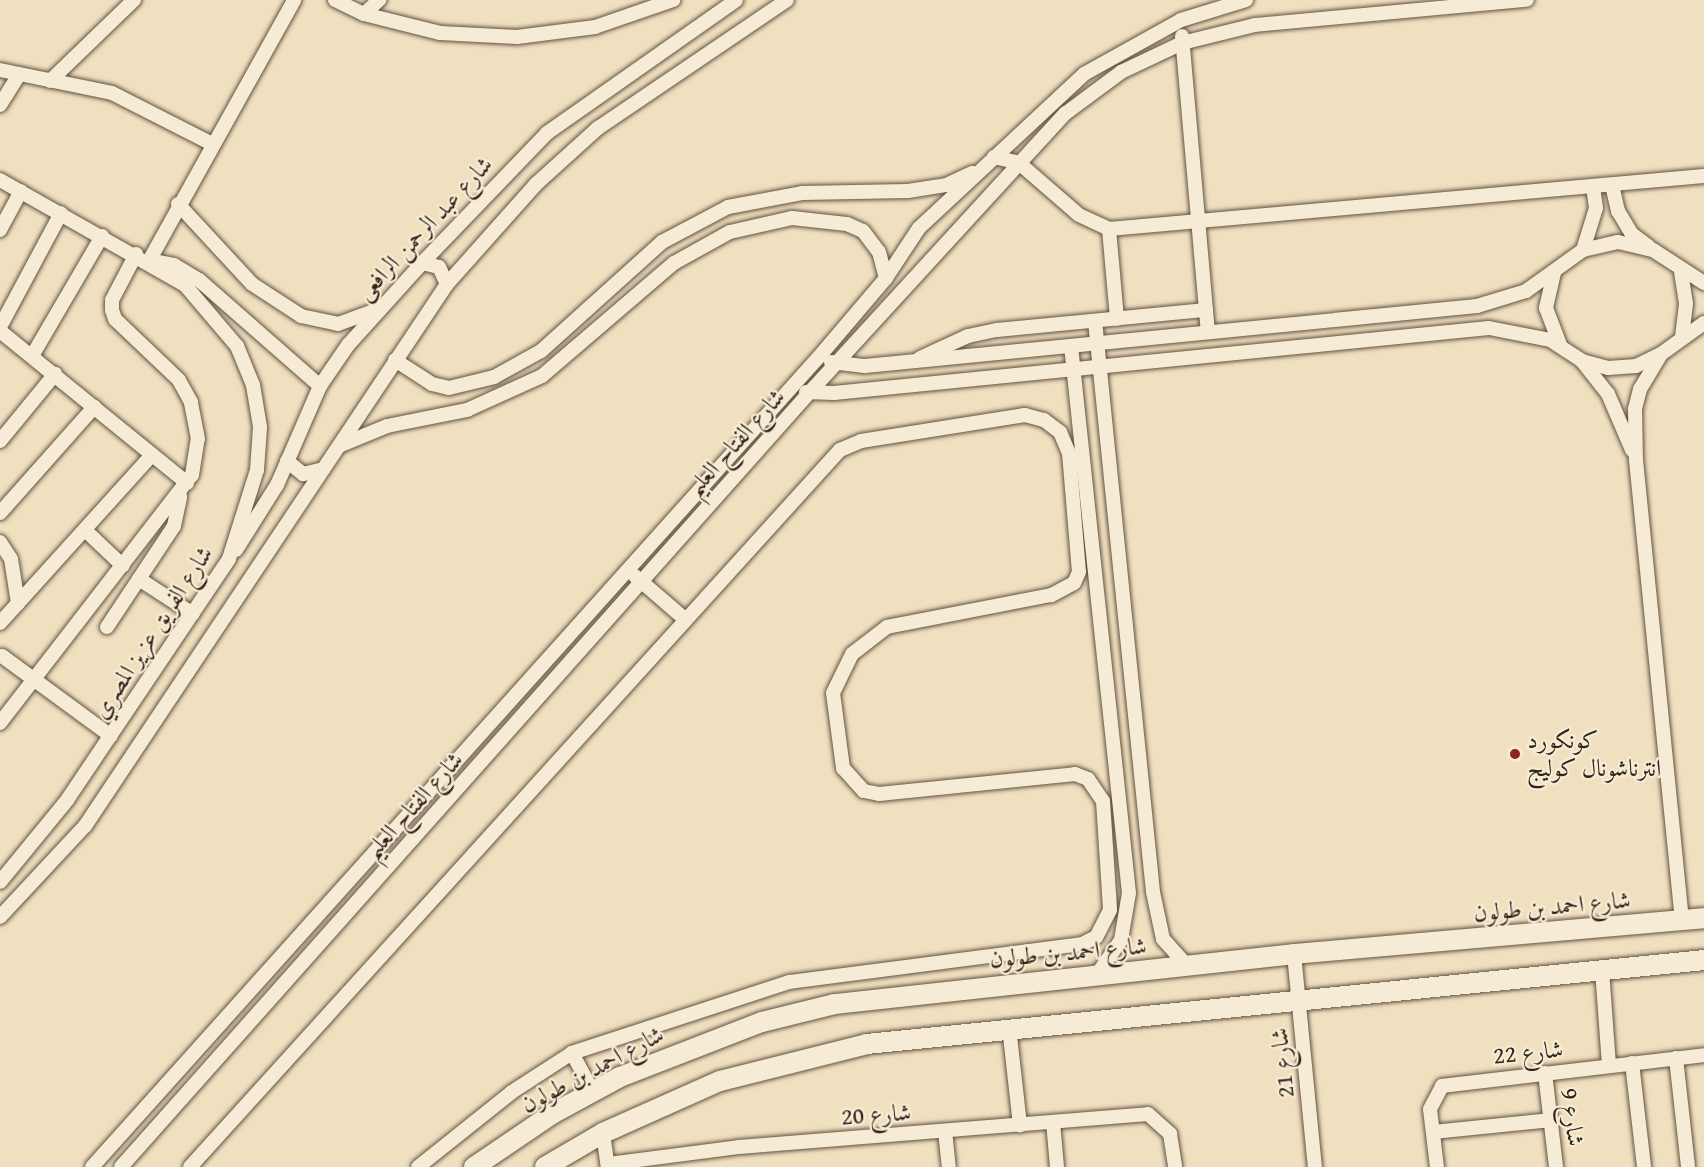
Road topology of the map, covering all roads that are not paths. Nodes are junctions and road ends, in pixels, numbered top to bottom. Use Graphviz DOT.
graph roads {
  1 [pos="113,0"];
  2 [pos="134,0"];
  3 [pos="294,0"];
  4 [pos="335,0"];
  5 [pos="379,0"];
  6 [pos="673,0"];
  7 [pos="736,0"];
  8 [pos="787,0"];
  9 [pos="1246,0"];
  10 [pos="1527,0"];
  11 [pos="123,11"];
  12 [pos="364,14"];
  13 [pos="1181,20"];
  14 [pos="1182,43"];
  15 [pos="0,70"];
  16 [pos="19,75"];
  17 [pos="51,81"];
  18 [pos="0,105"];
  19 [pos="212,144"];
  20 [pos="994,157"];
  21 [pos="1019,163"];
  22 [pos="982,168"];
  23 [pos="1704,176"];
  24 [pos="0,180"];
  25 [pos="1612,185"];
  26 [pos="1593,186"];
  27 [pos="21,191"];
  28 [pos="178,204"];
  29 [pos="61,213"];
  30 [pos="1198,223"];
  31 [pos="1109,229"];
  32 [pos="0,230"];
  33 [pos="102,236"];
  34 [pos="1583,250"];
  35 [pos="1653,250"];
  36 [pos="136,254"];
  37 [pos="149,261"];
  38 [pos="422,263"];
  39 [pos="1555,271"];
  40 [pos="1680,272"];
  41 [pos="886,278"];
  42 [pos="1704,283"];
  43 [pos="447,284"];
  44 [pos="381,308"];
  45 [pos="1206,310"];
  46 [pos="1117,319"];
  47 [pos="1095,321"];
  48 [pos="1704,323"];
  49 [pos="0,327"];
  50 [pos="0,332"];
  51 [pos="1208,332"];
  52 [pos="1682,336"];
  53 [pos="1097,343"];
  54 [pos="1560,344"];
  55 [pos="1071,345"];
  56 [pos="1661,354"];
  57 [pos="32,356"];
  58 [pos="818,358"];
  59 [pos="395,360"];
  60 [pos="915,361"];
  61 [pos="1582,361"];
  62 [pos="837,363"];
  63 [pos="1099,365"];
  64 [pos="1074,368"];
  65 [pos="55,374"];
  66 [pos="793,385"];
  67 [pos="320,386"];
  68 [pos="809,393"];
  69 [pos="94,407"];
  70 [pos="0,441"];
  71 [pos="339,446"];
  72 [pos="152,455"];
  73 [pos="1636,460"];
  74 [pos="287,462"];
  75 [pos="323,469"];
  76 [pos="187,483"];
  77 [pos="180,497"];
  78 [pos="0,513"];
  79 [pos="85,530"];
  80 [pos="0,542"];
  81 [pos="229,559"];
  82 [pos="123,566"];
  83 [pos="629,570"];
  84 [pos="139,579"];
  85 [pos="642,581"];
  86 [pos="18,603"];
  87 [pos="193,614"];
  88 [pos="686,620"];
  89 [pos="0,623"];
  90 [pos="106,627"];
  91 [pos="2,656"];
  92 [pos="33,679"];
  93 [pos="0,723"];
  94 [pos="111,736"];
  95 [pos="0,882"];
  96 [pos="0,917"];
  97 [pos="1704,918"];
  98 [pos="1682,920"];
  99 [pos="1294,954"];
  100 [pos="1704,960"];
  101 [pos="1187,966"];
  102 [pos="1602,970"];
  103 [pos="1096,976"];
  104 [pos="1298,999"];
  105 [pos="1009,1027"];
  106 [pos="572,1053"];
  107 [pos="1704,1055"];
  108 [pos="1676,1058"];
  109 [pos="1632,1063"];
  110 [pos="1609,1065"];
  111 [pos="1545,1072"];
  112 [pos="593,1092"];
  113 [pos="1551,1120"];
  114 [pos="1053,1122"];
  115 [pos="1020,1125"];
  116 [pos="945,1131"];
  117 [pos="1433,1132"];
  118 [pos="603,1133"];
  119 [pos="608,1165"];
  120 [pos="94,1166"];
  121 [pos="121,1167"];
  122 [pos="190,1167"];
  123 [pos="418,1167"];
  124 [pos="474,1167"];
  125 [pos="545,1167"];
  126 [pos="949,1167"];
  127 [pos="1057,1167"];
  128 [pos="1170,1167"];
  129 [pos="1315,1167"];
  130 [pos="1437,1167"];
  131 [pos="1557,1167"];
  132 [pos="1644,1167"];
  133 [pos="1688,1167"];
  1 -- 11 [label="street"];
  2 -- 11 [label="street"];
  3 -- 19 [label="street"];
  4 -- 12 [label="street"];
  5 -- 12 [label="street"];
  6 -- 12 [label="street"];
  7 -- 38 [label="street, شارع عبد الرحمن الرافعى"];
  8 -- 43 [label="street"];
  9 -- 13 [label="street, شارع الفتاح العليم"];
  10 -- 14 [label="street, شارع الفتاح العليم"];
  11 -- 17 [label="street"];
  13 -- 14 [label="street"];
  13 -- 20 [label="street, شارع الفتاح العليم"];
  14 -- 21 [label="street, شارع الفتاح العليم"];
  14 -- 30 [label="street"];
  15 -- 16 [label="street"];
  16 -- 17 [label="street"];
  16 -- 18 [label="street"];
  17 -- 19 [label="street"];
  19 -- 28 [label="street"];
  20 -- 21 [label="street"];
  20 -- 22 [label="street, شارع الفتاح العليم"];
  21 -- 31 [label="street"];
  21 -- 62 [label="street, شارع الفتاح العليم"];
  22 -- 41 [label="street, شارع الفتاح العليم"];
  22 -- 59 [label="street"];
  23 -- 25 [label="street"];
  24 -- 27 [label="street, شارع الفريق عزيز المصري"];
  25 -- 26 [label="street"];
  25 -- 35 [label="street"];
  26 -- 30 [label="street"];
  26 -- 34 [label="street"];
  27 -- 29 [label="street, شارع الفريق عزيز المصري"];
  27 -- 32 [label="street"];
  28 -- 37 [label="street"];
  28 -- 44 [label="street"];
  29 -- 33 [label="street, شارع الفريق عزيز المصري"];
  29 -- 49 [label="street"];
  30 -- 31 [label="street"];
  30 -- 45 [label="street"];
  31 -- 46 [label="street"];
  33 -- 36 [label="street, شارع الفريق عزيز المصري"];
  33 -- 57 [label="street"];
  34 -- 35 [label="street"];
  34 -- 39 [label="street"];
  35 -- 40 [label="street"];
  36 -- 37 [label="street, شارع الفريق عزيز المصري"];
  36 -- 76 [label="street"];
  37 -- 67 [label="street"];
  37 -- 81 [label="street, شارع الفريق عزيز المصري"];
  38 -- 43 [label="street"];
  38 -- 44 [label="street, شارع عبد الرحمن الرافعى"];
  39 -- 51 [label="street"];
  39 -- 54 [label="street"];
  40 -- 42 [label="street"];
  40 -- 52 [label="street"];
  41 -- 58 [label="street, شارع الفتاح العليم"];
  41 -- 71 [label="street"];
  43 -- 59 [label="street"];
  44 -- 67 [label="street, شارع عبد الرحمن الرافعى"];
  45 -- 46 [label="street"];
  45 -- 51 [label="street"];
  46 -- 47 [label="street"];
  47 -- 53 [label="street"];
  47 -- 60 [label="street"];
  48 -- 52 [label="street"];
  50 -- 57 [label="street"];
  51 -- 53 [label="street"];
  52 -- 56 [label="street"];
  53 -- 55 [label="street"];
  53 -- 63 [label="street"];
  54 -- 61 [label="street"];
  54 -- 63 [label="street"];
  55 -- 60 [label="street"];
  55 -- 64 [label="street"];
  56 -- 61 [label="street"];
  56 -- 73 [label="street"];
  57 -- 65 [label="street"];
  58 -- 62 [label="street"];
  58 -- 66 [label="street, شارع الفتاح العليم"];
  59 -- 71 [label="street"];
  60 -- 62 [label="street"];
  61 -- 73 [label="street"];
  62 -- 68 [label="street, شارع الفتاح العليم"];
  63 -- 64 [label="street"];
  63 -- 101 [label="street"];
  64 -- 68 [label="street"];
  64 -- 103 [label="street"];
  65 -- 69 [label="street"];
  65 -- 70 [label="street"];
  66 -- 68 [label="street"];
  66 -- 83 [label="street, شارع الفتاح العليم"];
  67 -- 74 [label="street, شارع عبد الرحمن الرافعى"];
  68 -- 85 [label="street, شارع الفتاح العليم"];
  69 -- 72 [label="street"];
  69 -- 78 [label="street"];
  71 -- 75 [label="street"];
  72 -- 76 [label="street"];
  72 -- 79 [label="street"];
  73 -- 98 [label="street"];
  74 -- 75 [label="street"];
  74 -- 81 [label="street, شارع عبد الرحمن الرافعى"];
  75 -- 96 [label="street"];
  76 -- 77 [label="street"];
  77 -- 82 [label="street"];
  77 -- 84 [label="street"];
  79 -- 82 [label="street"];
  79 -- 86 [label="street"];
  80 -- 86 [label="street"];
  81 -- 87 [label="street, شارع الفريق عزيز المصري"];
  82 -- 92 [label="street"];
  83 -- 85 [label="street"];
  83 -- 120 [label="street, شارع الفتاح العليم"];
  84 -- 87 [label="street"];
  84 -- 90 [label="street"];
  85 -- 88 [label="street"];
  85 -- 121 [label="street, شارع الفتاح العليم"];
  86 -- 89 [label="street"];
  87 -- 94 [label="street, شارع الفريق عزيز المصري"];
  88 -- 106 [label="street"];
  88 -- 122 [label="street"];
  91 -- 92 [label="street"];
  92 -- 93 [label="street"];
  92 -- 94 [label="street"];
  94 -- 95 [label="street, شارع الفريق عزيز المصري"];
  97 -- 98 [label="street, شارع احمد بن طولون"];
  98 -- 99 [label="street, شارع احمد بن طولون"];
  99 -- 101 [label="street, شارع احمد بن طولون"];
  99 -- 104 [label="street, شارع 21"];
  100 -- 102 [label="street"];
  101 -- 103 [label="street, شارع احمد بن طولون"];
  102 -- 104 [label="street"];
  102 -- 110 [label="street"];
  103 -- 112 [label="street, شارع احمد بن طولون"];
  104 -- 105 [label="street"];
  104 -- 129 [label="street, شارع 21"];
  105 -- 115 [label="street"];
  105 -- 118 [label="street"];
  106 -- 112 [label="street"];
  106 -- 123 [label="street"];
  107 -- 108 [label="street, شارع 22"];
  108 -- 109 [label="street, شارع 22"];
  108 -- 133 [label="street"];
  109 -- 110 [label="street, شارع 22"];
  109 -- 132 [label="street"];
  110 -- 111 [label="street, شارع 22"];
  111 -- 113 [label="street, شارع 9"];
  111 -- 117 [label="street, شارع 22"];
  112 -- 124 [label="street, شارع احمد بن طولون"];
  113 -- 117 [label="street"];
  113 -- 131 [label="street, شارع 9"];
  114 -- 115 [label="street, شارع 20"];
  114 -- 127 [label="street"];
  114 -- 128 [label="street, شارع 20"];
  115 -- 116 [label="street, شارع 20"];
  116 -- 119 [label="street, شارع 20"];
  116 -- 126 [label="street"];
  117 -- 130 [label="street, شارع 22"];
  118 -- 119 [label="street"];
  118 -- 125 [label="street"];
}
